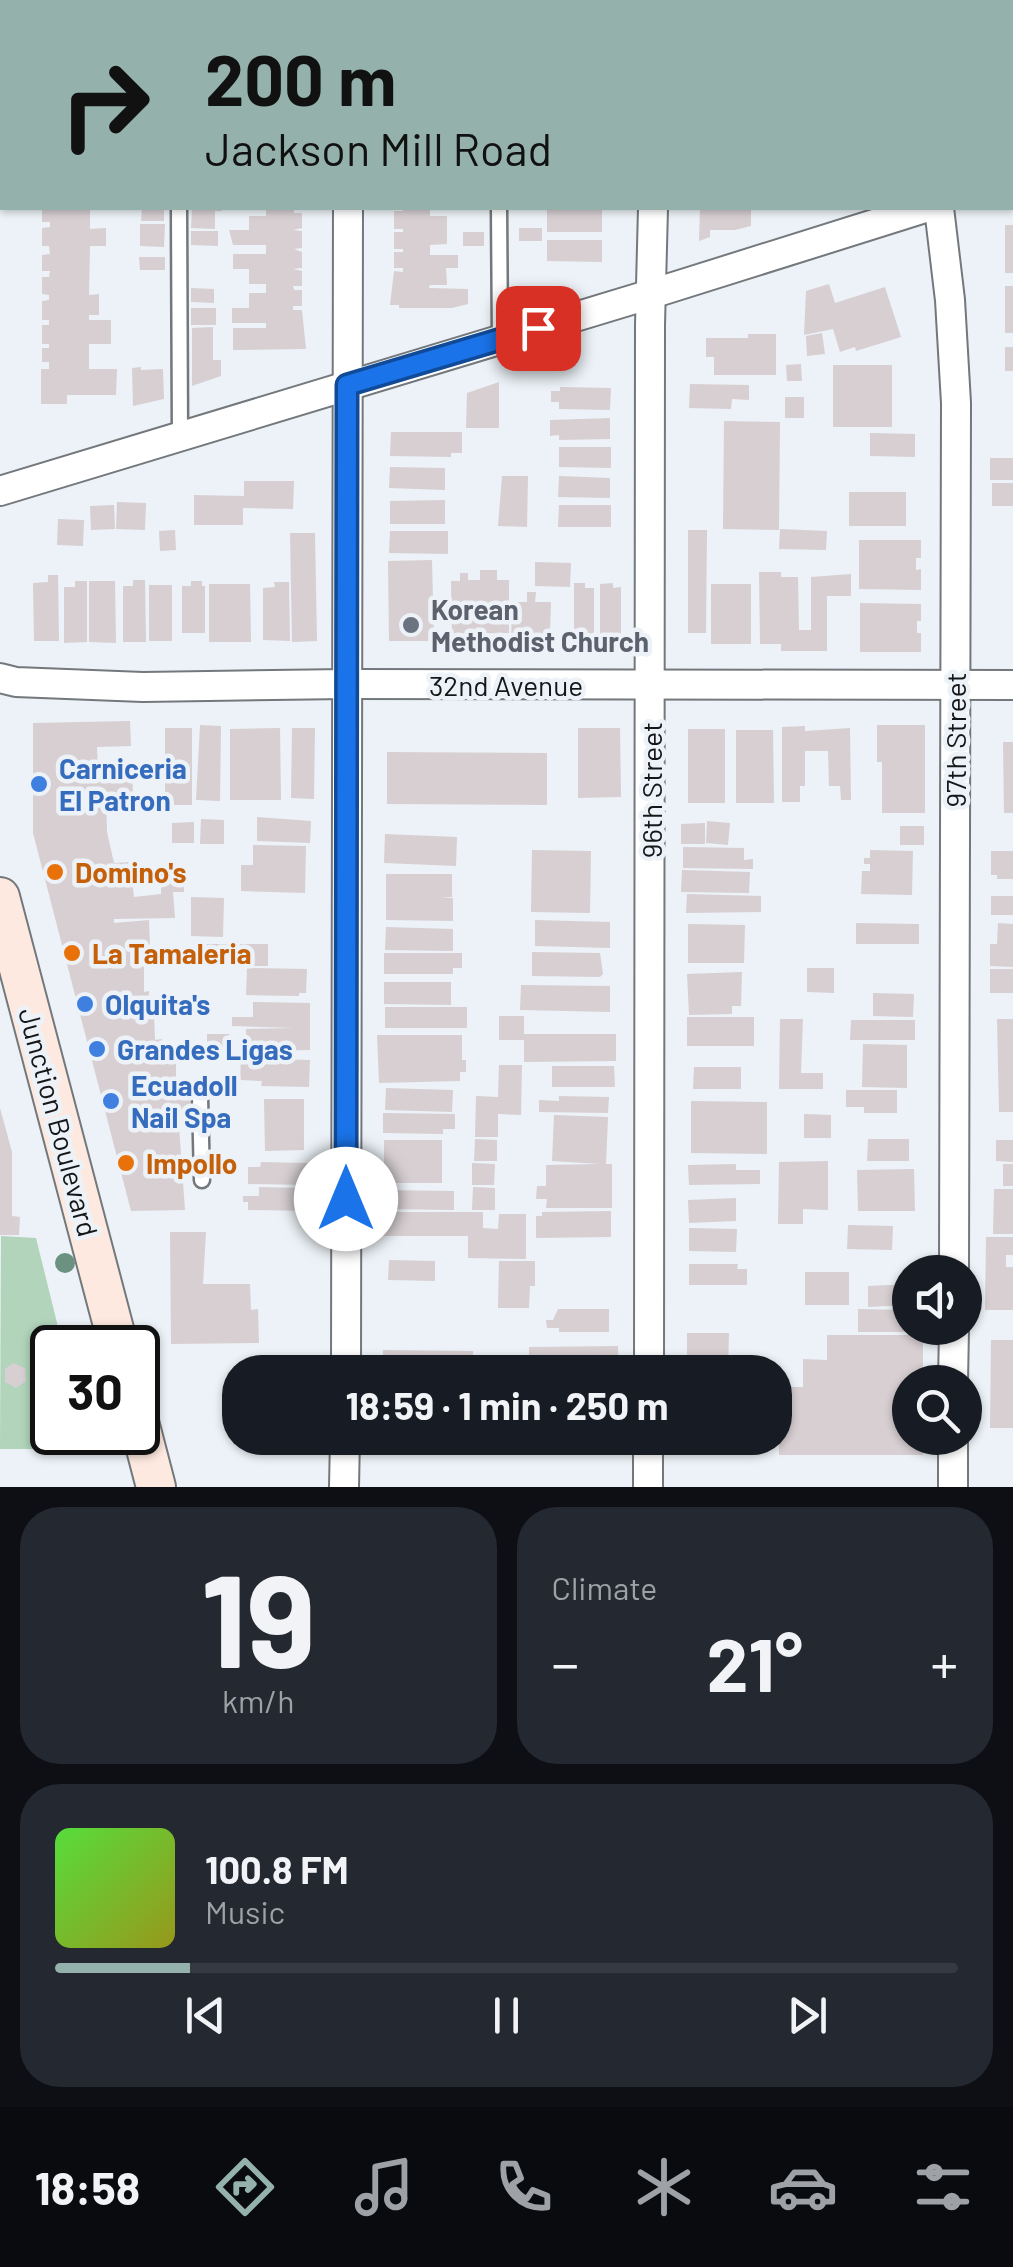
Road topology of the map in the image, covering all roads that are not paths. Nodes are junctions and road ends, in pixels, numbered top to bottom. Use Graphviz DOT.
graph roads {
  1 [pos="179,210"];
  2 [pos="348,210"];
  3 [pos="499,210"];
  4 [pos="653,210"];
  5 [pos="919,210"];
  6 [pos="939,210"];
  7 [pos="651,294"];
  8 [pos="500,340"];
  9 [pos="347,385"];
  10 [pos="180,436"];
  11 [pos="0,491"];
  12 [pos="0,678"];
  13 [pos="346,684"];
  14 [pos="956,685"];
  15 [pos="1013,685"];
  16 [pos="651,686"];
  17 [pos="0,897"];
  18 [pos="200,1098"];
  19 [pos="202,1180"];
  20 [pos="954,1255"];
  21 [pos="114,1325"];
  22 [pos="346,1355"];
  23 [pos="649,1355"];
  24 [pos="148,1455"];
  25 [pos="345,1455"];
  26 [pos="648,1455"];
  27 [pos="953,1455"];
  28 [pos="156,1487"];
  29 [pos="344,1487"];
  30 [pos="648,1487"];
  31 [pos="953,1487"];
  1 -- 10 [label="lane"];
  2 -- 9 [label="street"];
  3 -- 8 [label="lane"];
  4 -- 7 [label="street, 96th Street"];
  5 -- 7 [label="street"];
  6 -- 14 [label="street, 97th Street"];
  7 -- 8 [label="street"];
  7 -- 16 [label="street, 96th Street"];
  8 -- 9 [label="street"];
  9 -- 10 [label="street"];
  9 -- 13 [label="street"];
  10 -- 11 [label="street"];
  12 -- 13 [label="street, 32nd Avenue"];
  13 -- 16 [label="street, 32nd Avenue"];
  13 -- 22 [label="street"];
  14 -- 15 [label="street, 32nd Avenue"];
  14 -- 16 [label="street, 32nd Avenue"];
  14 -- 20 [label="street, 97th Street"];
  16 -- 23 [label="street, 96th Street"];
  17 -- 21 [label="main road, Junction Boulevard"];
  18 -- 19 [label="lane"];
  24 -- 28 [label="main road"];
  25 -- 29 [label="street"];
  26 -- 30 [label="street"];
  27 -- 31 [label="street"];
}
